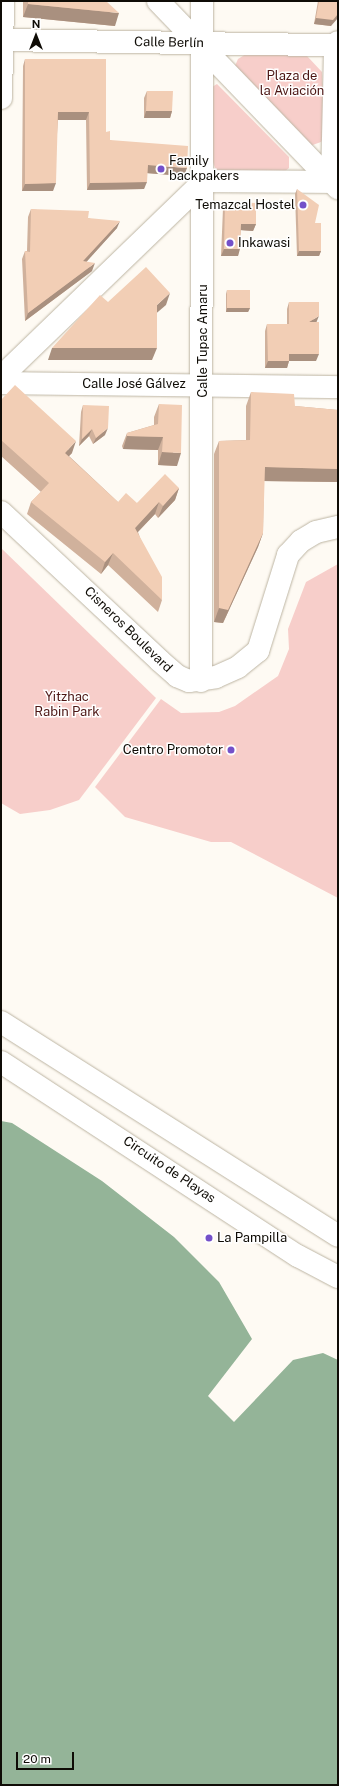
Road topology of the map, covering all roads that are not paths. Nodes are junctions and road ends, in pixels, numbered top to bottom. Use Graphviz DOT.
graph roads {
  1 [pos="3,1"];
  2 [pos="158,1"];
  3 [pos="202,1"];
  4 [pos="2,40"];
  5 [pos="201,44"];
  6 [pos="337,44"];
  7 [pos="1,98"];
  8 [pos="204,181"];
  9 [pos="335,185"];
  10 [pos="1,377"];
  11 [pos="1,383"];
  12 [pos="203,385"];
  13 [pos="338,387"];
  14 [pos="1,512"];
  15 [pos="338,527"];
  16 [pos="201,680"];
  17 [pos="1,1022"];
  18 [pos="1,1062"];
  19 [pos="338,1236"];
  20 [pos="338,1277"];
  1 -- 4 [label="main road"];
  2 -- 5 [label="main road"];
  3 -- 5 [label="main road, Calle Tupac Amaru"];
  4 -- 5 [label="main road, Calle Berlín"];
  4 -- 7 [label="main road"];
  5 -- 6 [label="main road, Calle Berlín"];
  5 -- 8 [label="main road, Calle Tupac Amaru"];
  5 -- 9 [label="main road"];
  6 -- 9 [label="main road"];
  8 -- 9 [label="main road"];
  8 -- 10 [label="main road"];
  8 -- 12 [label="main road, Calle Tupac Amaru"];
  11 -- 12 [label="main road, Calle José Gálvez"];
  12 -- 13 [label="main road, Calle José Gálvez"];
  12 -- 16 [label="main road, Calle Tupac Amaru"];
  14 -- 16 [label="main road, Cisneros Boulevard"];
  15 -- 16 [label="main road, Cisneros Boulevard"];
  17 -- 19 [label="main road"];
  18 -- 20 [label="main road, Circuito de Playas"];
}
